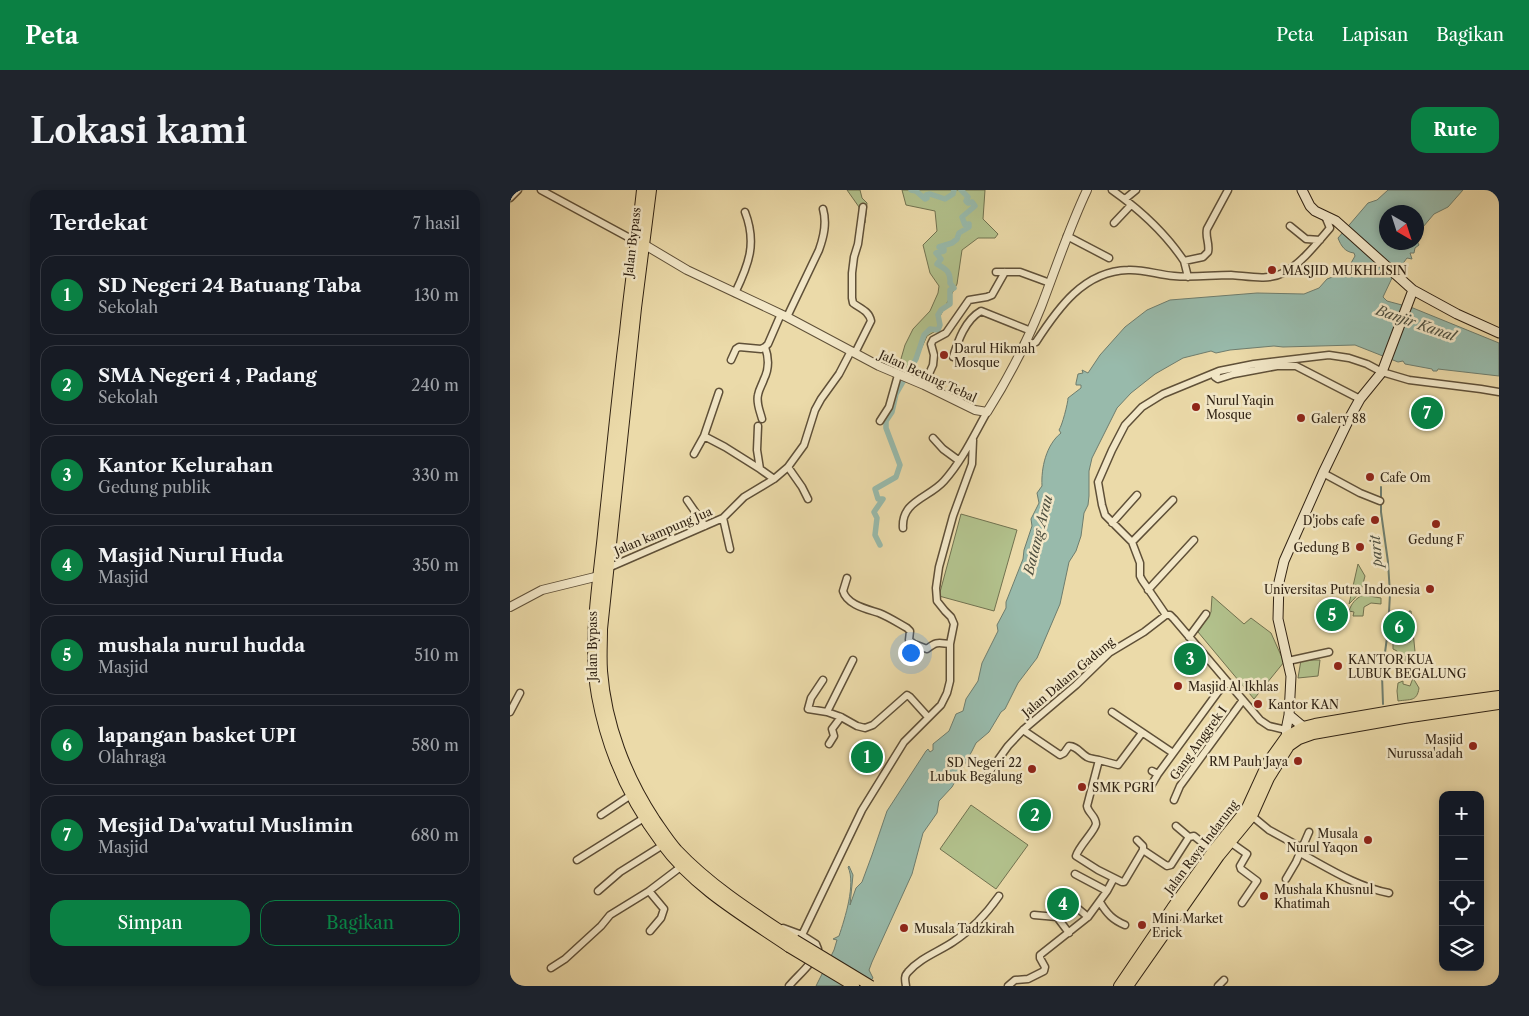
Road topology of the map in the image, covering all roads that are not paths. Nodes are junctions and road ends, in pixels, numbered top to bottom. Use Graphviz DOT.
graph roads {
  1 [pos="518,190"];
  2 [pos="541,190"];
  3 [pos="642,190"];
  4 [pos="651,190"];
  5 [pos="1087,190"];
  6 [pos="1112,190"];
  7 [pos="1136,190"];
  8 [pos="1228,190"];
  9 [pos="1302,190"];
  10 [pos="510,198"];
  11 [pos="1125,199"];
  12 [pos="1131,205"];
  13 [pos="863,207"];
  14 [pos="823,209"];
  15 [pos="745,212"];
  16 [pos="1325,216"];
  17 [pos="1114,223"];
  18 [pos="1290,226"];
  19 [pos="1067,236"];
  20 [pos="1320,240"];
  21 [pos="641,244"];
  22 [pos="1109,258"];
  23 [pos="1184,261"];
  24 [pos="996,272"];
  25 [pos="1005,272"];
  26 [pos="1188,277"];
  27 [pos="1050,283"];
  28 [pos="1413,290"];
  29 [pos="735,293"];
  30 [pos="784,316"];
  31 [pos="1031,331"];
  32 [pos="1499,333"];
  33 [pos="1024,344"];
  34 [pos="765,347"];
  35 [pos="853,352"];
  36 [pos="953,357"];
  37 [pos="731,360"];
  38 [pos="1384,368"];
  39 [pos="1219,371"];
  40 [pos="902,376"];
  41 [pos="924,385"];
  42 [pos="719,392"];
  43 [pos="1499,392"];
  44 [pos="1360,399"];
  45 [pos="621,405"];
  46 [pos="987,412"];
  47 [pos="762,419"];
  48 [pos="880,421"];
  49 [pos="758,426"];
  50 [pos="704,436"];
  51 [pos="933,438"];
  52 [pos="972,440"];
  53 [pos="694,454"];
  54 [pos="958,460"];
  55 [pos="788,466"];
  56 [pos="760,469"];
  57 [pos="1323,474"];
  58 [pos="774,479"];
  59 [pos="1137,496"];
  60 [pos="808,499"];
  61 [pos="687,500"];
  62 [pos="1173,500"];
  63 [pos="1380,501"];
  64 [pos="723,518"];
  65 [pos="1112,523"];
  66 [pos="705,526"];
  67 [pos="903,528"];
  68 [pos="1194,540"];
  69 [pos="1132,542"];
  70 [pos="730,549"];
  71 [pos="607,568"];
  72 [pos="599,576"];
  73 [pos="847,578"];
  74 [pos="1148,590"];
  75 [pos="510,607"];
  76 [pos="1206,614"];
  77 [pos="1166,615"];
  78 [pos="1189,637"];
  79 [pos="950,644"];
  80 [pos="1329,652"];
  81 [pos="854,660"];
  82 [pos="1288,661"];
  83 [pos="822,680"];
  84 [pos="1228,682"];
  85 [pos="520,693"];
  86 [pos="1499,696"];
  87 [pos="1243,700"];
  88 [pos="1499,704"];
  89 [pos="510,712"];
  90 [pos="827,712"];
  91 [pos="1112,712"];
  92 [pos="1404,714"];
  93 [pos="1289,715"];
  94 [pos="841,717"];
  95 [pos="928,717"];
  96 [pos="1303,727"];
  97 [pos="1023,730"];
  98 [pos="1142,733"];
  99 [pos="1313,734"];
  100 [pos="611,737"];
  101 [pos="1287,738"];
  102 [pos="829,744"];
  103 [pos="1173,752"];
  104 [pos="1100,760"];
  105 [pos="985,778"];
  106 [pos="1151,786"];
  107 [pos="631,796"];
  108 [pos="1174,800"];
  109 [pos="601,814"];
  110 [pos="1252,816"];
  111 [pos="644,818"];
  112 [pos="1176,826"];
  113 [pos="1309,832"];
  114 [pos="1189,837"];
  115 [pos="1137,840"];
  116 [pos="1230,842"];
  117 [pos="663,845"];
  118 [pos="1143,850"];
  119 [pos="1301,851"];
  120 [pos="674,852"];
  121 [pos="1216,854"];
  122 [pos="577,860"];
  123 [pos="682,866"];
  124 [pos="1075,874"];
  125 [pos="1114,878"];
  126 [pos="1286,879"];
  127 [pos="598,891"];
  128 [pos="649,891"];
  129 [pos="1107,891"];
  130 [pos="1389,893"];
  131 [pos="999,896"];
  132 [pos="1100,902"];
  133 [pos="1242,904"];
  134 [pos="1178,907"];
  135 [pos="1034,916"];
  136 [pos="1057,917"];
  137 [pos="1088,917"];
  138 [pos="1125,925"];
  139 [pos="650,932"];
  140 [pos="1069,933"];
  141 [pos="795,941"];
  142 [pos="551,968"];
  143 [pos="1224,980"];
  144 [pos="789,986"];
  145 [pos="854,986"];
  146 [pos="871,986"];
  147 [pos="906,986"];
  148 [pos="1008,986"];
  149 [pos="1119,986"];
  150 [pos="1128,986"];
  151 [pos="1218,986"];
  1 -- 10 [label="street"];
  2 -- 21 [label="street, Jalan Betung Tebal"];
  3 -- 21 [label="main road, Jalan Bypass"];
  4 -- 21 [label="main road, Jalan Bypass"];
  5 -- 19 [label="street, Jalan Betung Tebal"];
  6 -- 11 [label="street"];
  7 -- 11 [label="street"];
  8 -- 23 [label="street"];
  9 -- 16 [label="main road"];
  11 -- 12 [label="street"];
  12 -- 17 [label="street"];
  12 -- 23 [label="street"];
  13 -- 35 [label="street, Jalan kampung Jua"];
  14 -- 30 [label="street"];
  15 -- 29 [label="street"];
  16 -- 20 [label="street"];
  16 -- 28 [label="main road"];
  18 -- 20 [label="street"];
  19 -- 22 [label="street"];
  19 -- 27 [label="street, Jalan Betung Tebal"];
  20 -- 26 [label="street"];
  21 -- 29 [label="street, Jalan Betung Tebal"];
  21 -- 45 [label="main road, Jalan Bypass"];
  23 -- 26 [label="street"];
  24 -- 25 [label="street"];
  25 -- 27 [label="street"];
  25 -- 41 [label="street"];
  26 -- 33 [label="street"];
  27 -- 31 [label="street, Jalan Betung Tebal"];
  28 -- 32 [label="main road"];
  28 -- 38 [label="main road"];
  29 -- 30 [label="street, Jalan Betung Tebal"];
  30 -- 34 [label="street"];
  30 -- 35 [label="street, Jalan Betung Tebal"];
  31 -- 33 [label="street, Jalan Betung Tebal"];
  31 -- 36 [label="street"];
  33 -- 46 [label="street, Jalan Betung Tebal"];
  34 -- 37 [label="street"];
  34 -- 47 [label="street"];
  35 -- 40 [label="street, Jalan Betung Tebal"];
  35 -- 55 [label="street, Jalan kampung Jua"];
  38 -- 39 [label="street"];
  38 -- 43 [label="street"];
  38 -- 44 [label="main road"];
  39 -- 44 [label="street"];
  39 -- 65 [label="street"];
  40 -- 41 [label="street, Jalan Betung Tebal"];
  40 -- 48 [label="street"];
  41 -- 46 [label="street, Jalan Betung Tebal"];
  42 -- 50 [label="street"];
  44 -- 57 [label="main road"];
  45 -- 71 [label="main road, Jalan Bypass"];
  45 -- 72 [label="main road, Jalan Bypass"];
  46 -- 52 [label="street"];
  49 -- 56 [label="street"];
  50 -- 53 [label="street"];
  50 -- 56 [label="street"];
  51 -- 54 [label="street"];
  52 -- 54 [label="street"];
  52 -- 79 [label="street"];
  54 -- 67 [label="street"];
  55 -- 58 [label="street, Jalan kampung Jua"];
  55 -- 60 [label="street"];
  56 -- 58 [label="street"];
  57 -- 63 [label="street"];
  57 -- 82 [label="main road"];
  58 -- 64 [label="street, Jalan kampung Jua"];
  59 -- 65 [label="street"];
  61 -- 66 [label="street"];
  62 -- 69 [label="street"];
  64 -- 66 [label="street, Jalan kampung Jua"];
  64 -- 70 [label="street"];
  65 -- 69 [label="street"];
  66 -- 71 [label="street, Jalan kampung Jua"];
  68 -- 74 [label="street"];
  69 -- 74 [label="street"];
  71 -- 100 [label="main road, Jalan Bypass"];
  72 -- 75 [label="street"];
  72 -- 100 [label="main road, Jalan Bypass"];
  73 -- 79 [label="street"];
  74 -- 77 [label="street"];
  76 -- 78 [label="street"];
  77 -- 78 [label="street"];
  77 -- 97 [label="street, Jalan Dalam Gadung"];
  78 -- 84 [label="street"];
  79 -- 95 [label="street"];
  80 -- 82 [label="street"];
  81 -- 90 [label="street"];
  82 -- 93 [label="main road"];
  83 -- 90 [label="street"];
  84 -- 87 [label="street"];
  84 -- 103 [label="street"];
  85 -- 89 [label="street"];
  86 -- 92 [label="main road"];
  87 -- 101 [label="street"];
  87 -- 108 [label="street, Gang Anggrek I"];
  88 -- 92 [label="main road"];
  90 -- 94 [label="street"];
  91 -- 98 [label="street"];
  92 -- 96 [label="main road"];
  92 -- 99 [label="main road, Jalan Raya Indarung"];
  93 -- 96 [label="main road"];
  93 -- 101 [label="main road"];
  94 -- 95 [label="street"];
  94 -- 102 [label="street"];
  95 -- 141 [label="street"];
  96 -- 99 [label="main road"];
  96 -- 101 [label="main road, Jalan Raya Indarung"];
  97 -- 104 [label="street"];
  97 -- 105 [label="street, Jalan Dalam Gadung"];
  98 -- 103 [label="street"];
  98 -- 104 [label="street"];
  99 -- 101 [label="main road, Jalan Raya Indarung"];
  100 -- 107 [label="main road, Jalan Bypass"];
  100 -- 120 [label="main road, Jalan Bypass"];
  101 -- 110 [label="main road, Jalan Raya Indarung"];
  101 -- 121 [label="main road, Jalan Raya Indarung"];
  103 -- 106 [label="street"];
  104 -- 125 [label="street"];
  107 -- 109 [label="street"];
  107 -- 111 [label="main road, Jalan Bypass"];
  110 -- 116 [label="main road, Jalan Raya Indarung"];
  110 -- 119 [label="street"];
  111 -- 117 [label="main road, Jalan Bypass"];
  111 -- 122 [label="street"];
  112 -- 114 [label="street"];
  113 -- 119 [label="street"];
  114 -- 118 [label="street"];
  114 -- 121 [label="street"];
  115 -- 118 [label="street"];
  116 -- 121 [label="main road, Jalan Raya Indarung"];
  116 -- 133 [label="street"];
  117 -- 120 [label="main road, Jalan Bypass"];
  117 -- 127 [label="street"];
  118 -- 125 [label="street"];
  119 -- 126 [label="street"];
  119 -- 130 [label="street"];
  120 -- 123 [label="main road, Jalan Bypass"];
  120 -- 141 [label="main road, Jalan Bypass"];
  121 -- 134 [label="main road, Jalan Raya Indarung"];
  123 -- 128 [label="street"];
  123 -- 141 [label="main road, Jalan Bypass"];
  124 -- 129 [label="street"];
  125 -- 129 [label="street"];
  128 -- 139 [label="street"];
  128 -- 142 [label="street"];
  129 -- 132 [label="street"];
  131 -- 147 [label="street"];
  132 -- 137 [label="street"];
  132 -- 138 [label="street"];
  134 -- 149 [label="main road, Jalan Raya Indarung"];
  134 -- 150 [label="main road, Jalan Raya Indarung"];
  135 -- 136 [label="street"];
  136 -- 137 [label="street"];
  136 -- 140 [label="street"];
  137 -- 140 [label="street"];
  140 -- 148 [label="street"];
  141 -- 144 [label="street"];
  141 -- 145 [label="main road, Jalan Bypass, bridge"];
  141 -- 146 [label="main road, Jalan Bypass, bridge"];
  143 -- 151 [label="street"];
}
